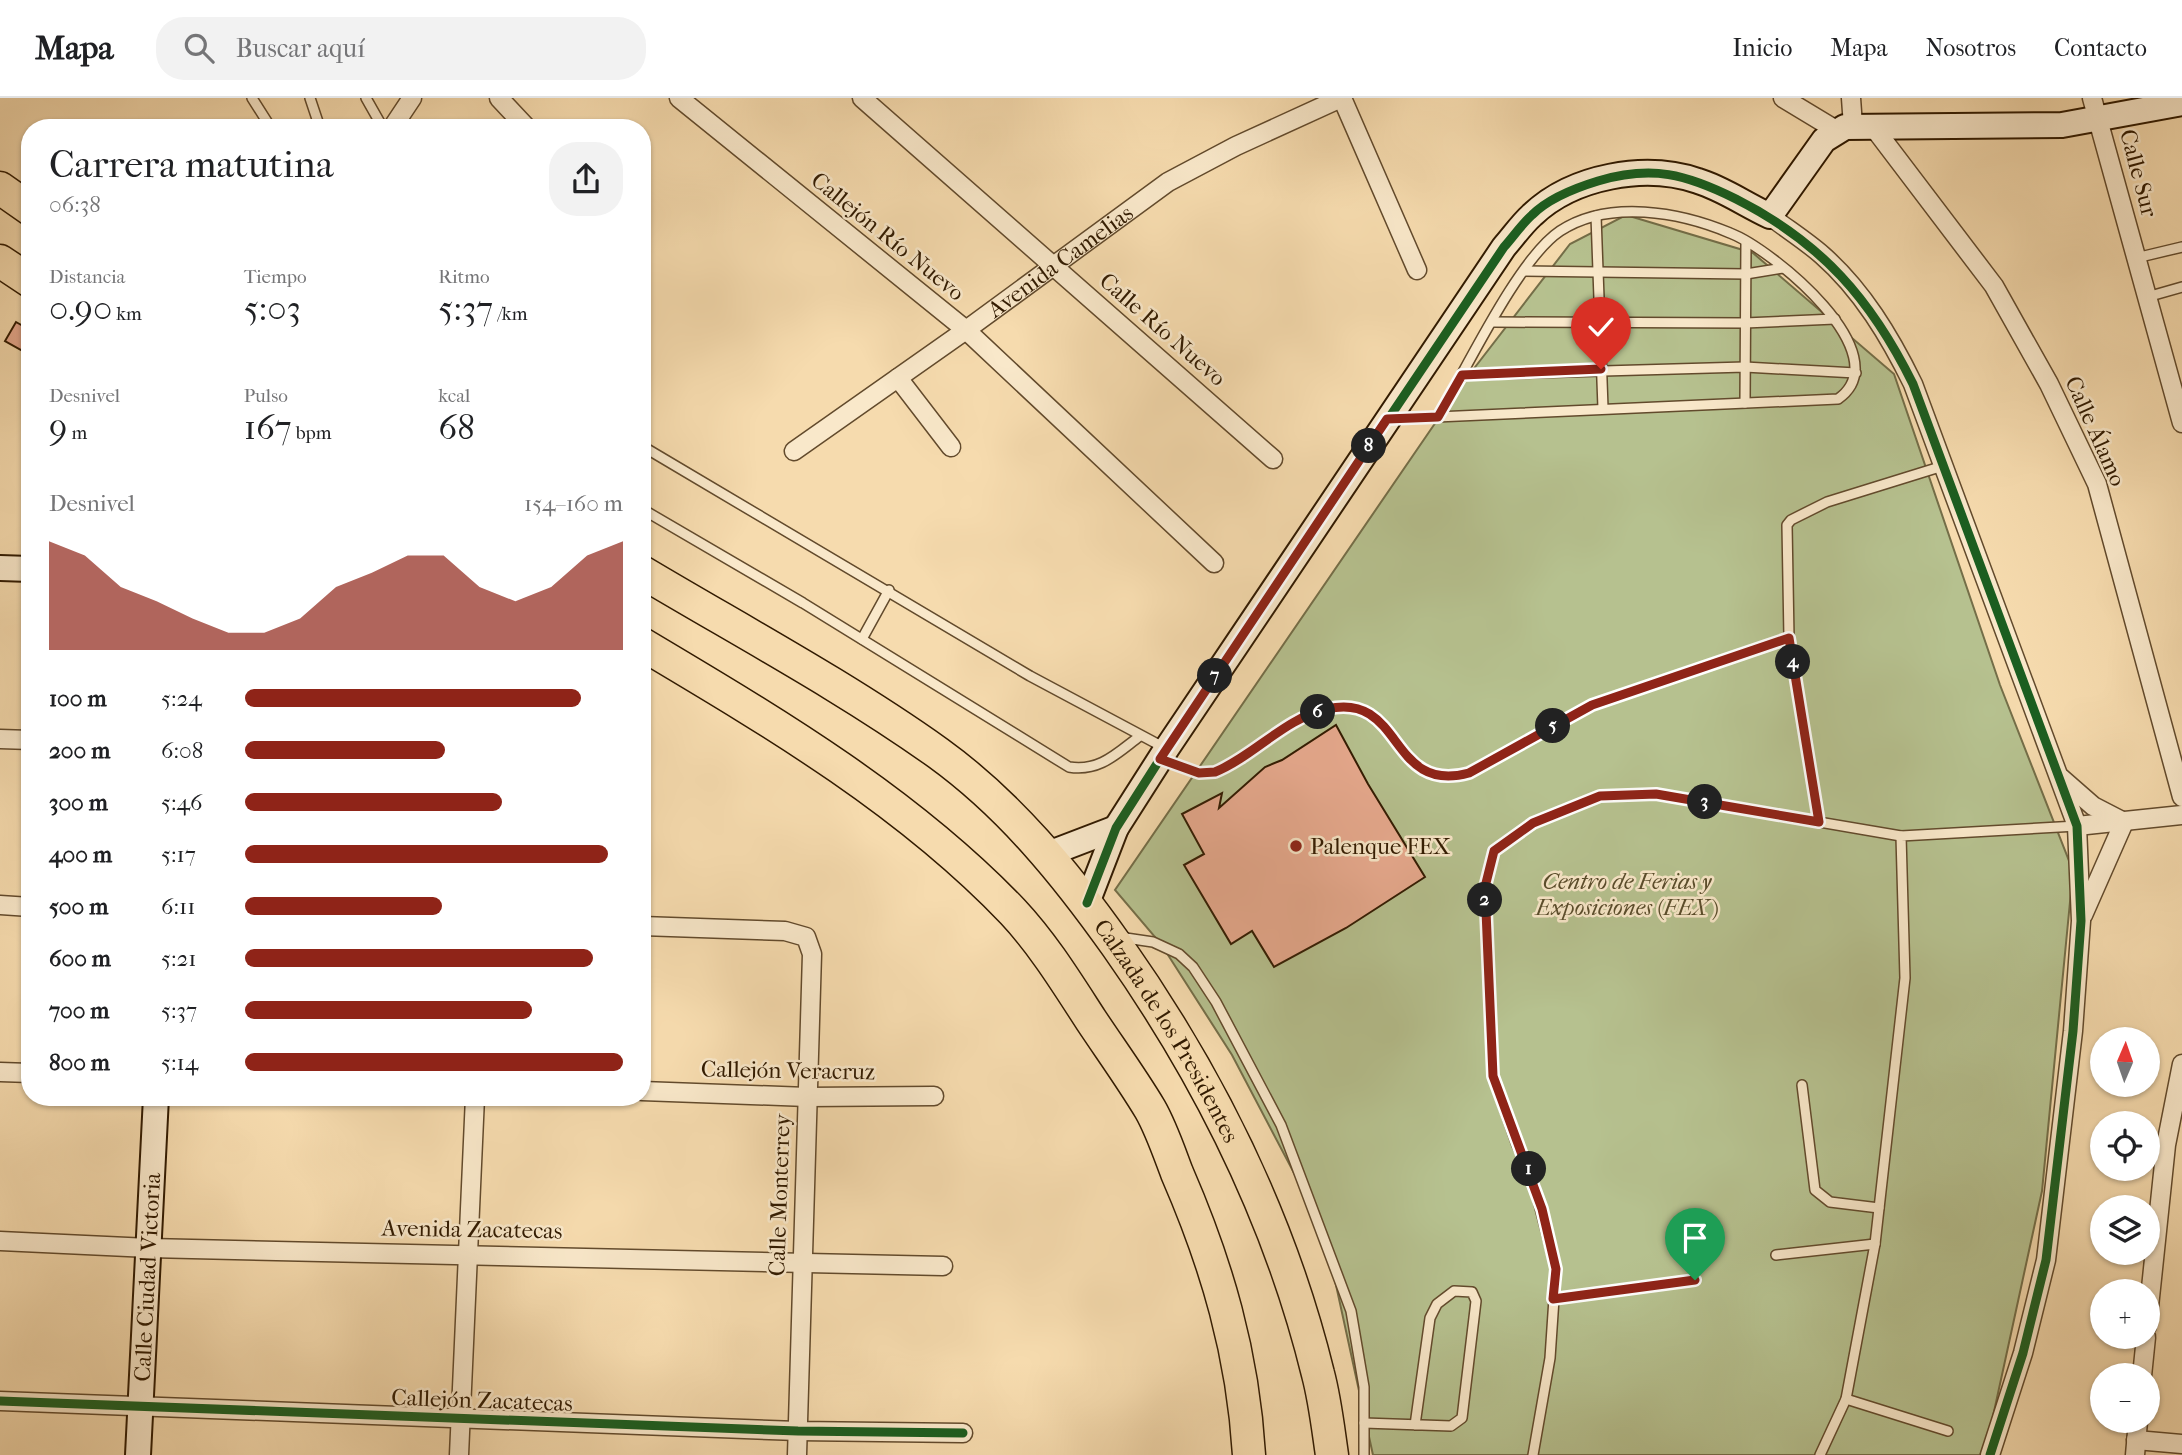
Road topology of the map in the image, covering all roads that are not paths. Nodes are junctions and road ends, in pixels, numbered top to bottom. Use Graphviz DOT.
graph roads {
  1 [pos="252,98"];
  2 [pos="310,98"];
  3 [pos="366,98"];
  4 [pos="412,98"];
  5 [pos="499,98"];
  6 [pos="679,98"];
  7 [pos="862,98"];
  8 [pos="1341,98"];
  9 [pos="1783,98"];
  10 [pos="1851,98"];
  11 [pos="2182,103"];
  12 [pos="2095,108"];
  13 [pos="265,119"];
  14 [pos="317,119"];
  15 [pos="378,119"];
  16 [pos="398,119"];
  17 [pos="519,119"];
  18 [pos="1854,128"];
  19 [pos="0,188"];
  20 [pos="21,203"];
  21 [pos="1596,216"];
  22 [pos="1770,216"];
  23 [pos="1746,242"];
  24 [pos="2182,247"];
  25 [pos="2136,258"];
  26 [pos="0,261"];
  27 [pos="1054,266"];
  28 [pos="1783,268"];
  29 [pos="1417,270"];
  30 [pos="1524,271"];
  31 [pos="1598,271"];
  32 [pos="1746,274"];
  33 [pos="21,275"];
  34 [pos="2182,287"];
  35 [pos="2147,298"];
  36 [pos="1835,319"];
  37 [pos="1600,321"];
  38 [pos="1493,322"];
  39 [pos="1745,323"];
  40 [pos="966,330"];
  41 [pos="1745,367"];
  42 [pos="1601,369"];
  43 [pos="1856,373"];
  44 [pos="1462,375"];
  45 [pos="898,378"];
  46 [pos="1745,403"];
  47 [pos="1603,408"];
  48 [pos="1438,417"];
  49 [pos="1387,419"];
  50 [pos="2182,423"];
  51 [pos="951,447"];
  52 [pos="651,451"];
  53 [pos="794,451"];
  54 [pos="1273,459"];
  55 [pos="1943,466"];
  56 [pos="651,514"];
  57 [pos="1214,563"];
  58 [pos="0,568"];
  59 [pos="21,569"];
  60 [pos="651,577"];
  61 [pos="889,590"];
  62 [pos="1789,638"];
  63 [pos="862,639"];
  64 [pos="651,650"];
  65 [pos="1140,736"];
  66 [pos="0,739"];
  67 [pos="21,740"];
  68 [pos="1164,754"];
  69 [pos="2059,776"];
  70 [pos="2182,797"];
  71 [pos="2182,815"];
  72 [pos="1819,822"];
  73 [pos="2124,822"];
  74 [pos="2077,826"];
  75 [pos="1115,828"];
  76 [pos="1901,836"];
  77 [pos="1048,854"];
  78 [pos="1087,904"];
  79 [pos="0,905"];
  80 [pos="21,906"];
  81 [pos="2081,921"];
  82 [pos="651,926"];
  83 [pos="1110,936"];
  84 [pos="2182,1064"];
  85 [pos="0,1072"];
  86 [pos="21,1073"];
  87 [pos="1802,1085"];
  88 [pos="651,1091"];
  89 [pos="934,1096"];
  90 [pos="807,1097"];
  91 [pos="156,1106"];
  92 [pos="475,1106"];
  93 [pos="1879,1208"];
  94 [pos="0,1241"];
  95 [pos="1875,1244"];
  96 [pos="149,1248"];
  97 [pos="468,1253"];
  98 [pos="1776,1255"];
  99 [pos="802,1262"];
  100 [pos="943,1266"];
  101 [pos="2152,1279"];
  102 [pos="1695,1280"];
  103 [pos="1553,1299"];
  104 [pos="1846,1399"];
  105 [pos="0,1401"];
  106 [pos="140,1404"];
  107 [pos="461,1419"];
  108 [pos="1364,1423"];
  109 [pos="1415,1425"];
  110 [pos="798,1431"];
  111 [pos="1948,1432"];
  112 [pos="963,1433"];
  113 [pos="2182,1444"];
  114 [pos="2135,1448"];
  115 [pos="138,1455"];
  116 [pos="460,1455"];
  117 [pos="797,1455"];
  118 [pos="1249,1455"];
  119 [pos="1332,1455"];
  120 [pos="1364,1455"];
  121 [pos="1534,1455"];
  122 [pos="1820,1455"];
  123 [pos="1990,1455"];
  1 -- 13 [label="lane"];
  2 -- 14 [label="lane"];
  3 -- 15 [label="lane"];
  4 -- 16 [label="street"];
  5 -- 17 [label="street"];
  6 -- 40 [label="street, Callejón Río Nuevo"];
  7 -- 27 [label="street, Calle Río Nuevo"];
  8 -- 27 [label="street, Avenida Camelias"];
  8 -- 29 [label="street"];
  9 -- 18 [label="street"];
  10 -- 18 [label="street"];
  11 -- 12 [label="street"];
  12 -- 18 [label="street"];
  12 -- 25 [label="street, Calle Sur"];
  18 -- 22 [label="street"];
  18 -- 70 [label="street, Calle Álamo"];
  19 -- 20 [label="highway"];
  21 -- 23 [label="lane"];
  21 -- 30 [label="lane"];
  21 -- 31 [label="lane"];
  22 -- 49 [label="street"];
  22 -- 55 [label="street"];
  23 -- 28 [label="lane"];
  23 -- 32 [label="lane"];
  24 -- 25 [label="lane"];
  25 -- 35 [label="street, Calle Sur"];
  26 -- 33 [label="highway"];
  27 -- 40 [label="street, Avenida Camelias"];
  27 -- 54 [label="street, Calle Río Nuevo"];
  28 -- 32 [label="lane"];
  28 -- 36 [label="lane"];
  30 -- 31 [label="lane"];
  30 -- 38 [label="lane"];
  31 -- 32 [label="lane"];
  31 -- 37 [label="lane"];
  32 -- 39 [label="lane"];
  34 -- 35 [label="lane"];
  35 -- 50 [label="street, Calle Sur"];
  36 -- 39 [label="lane"];
  36 -- 43 [label="lane"];
  37 -- 38 [label="lane"];
  37 -- 39 [label="lane"];
  37 -- 42 [label="lane"];
  38 -- 44 [label="lane"];
  39 -- 41 [label="lane"];
  40 -- 45 [label="street, Avenida Camelias"];
  40 -- 57 [label="street, Callejón Río Nuevo"];
  41 -- 42 [label="lane"];
  41 -- 43 [label="lane"];
  41 -- 46 [label="lane"];
  42 -- 44 [label="lane"];
  42 -- 47 [label="lane"];
  43 -- 46 [label="lane"];
  44 -- 48 [label="lane"];
  45 -- 51 [label="street"];
  45 -- 53 [label="street, Avenida Camelias"];
  46 -- 47 [label="lane"];
  47 -- 48 [label="lane"];
  48 -- 49 [label="lane"];
  49 -- 68 [label="street"];
  52 -- 61 [label="lane"];
  55 -- 62 [label="lane"];
  55 -- 69 [label="street"];
  56 -- 63 [label="lane"];
  58 -- 59 [label="street"];
  60 -- 77 [label="highway, Calzada de los Presidentes"];
  61 -- 63 [label="lane"];
  61 -- 65 [label="lane"];
  62 -- 68 [label="lane"];
  62 -- 72 [label="lane"];
  63 -- 65 [label="lane"];
  64 -- 118 [label="highway"];
  65 -- 68 [label="lane"];
  66 -- 67 [label="street"];
  68 -- 75 [label="street"];
  69 -- 73 [label="street"];
  69 -- 74 [label="street"];
  71 -- 73 [label="street"];
  72 -- 76 [label="lane"];
  72 -- 103 [label="lane"];
  73 -- 74 [label="street"];
  73 -- 81 [label="street"];
  74 -- 76 [label="lane"];
  74 -- 81 [label="street"];
  75 -- 77 [label="street"];
  75 -- 78 [label="street"];
  76 -- 93 [label="lane"];
  77 -- 78 [label="highway, Calzada de los Presidentes"];
  78 -- 83 [label="highway, Calzada de los Presidentes"];
  79 -- 80 [label="street"];
  81 -- 123 [label="street"];
  82 -- 90 [label="street, Calle Monterrey"];
  83 -- 108 [label="lane"];
  83 -- 119 [label="highway, Calzada de los Presidentes"];
  84 -- 101 [label="street"];
  85 -- 86 [label="street"];
  87 -- 93 [label="lane"];
  88 -- 90 [label="street, Callejón Veracruz"];
  89 -- 90 [label="street, Callejón Veracruz"];
  90 -- 99 [label="street, Calle Monterrey"];
  91 -- 96 [label="street, Calle Ciudad Victoria"];
  92 -- 97 [label="street"];
  93 -- 95 [label="lane"];
  94 -- 96 [label="street, Avenida Zacatecas"];
  95 -- 98 [label="lane"];
  95 -- 104 [label="lane"];
  96 -- 97 [label="street, Avenida Zacatecas"];
  96 -- 106 [label="street, Calle Ciudad Victoria"];
  97 -- 99 [label="street, Avenida Zacatecas"];
  97 -- 107 [label="street"];
  99 -- 100 [label="street, Avenida Zacatecas"];
  99 -- 110 [label="street, Calle Monterrey"];
  102 -- 103 [label="lane"];
  103 -- 121 [label="lane"];
  104 -- 111 [label="lane"];
  104 -- 122 [label="lane"];
  105 -- 106 [label="street, Callejón Zacatecas"];
  106 -- 107 [label="street, Callejón Zacatecas"];
  106 -- 115 [label="street, Calle Ciudad Victoria"];
  107 -- 110 [label="street, Callejón Zacatecas"];
  107 -- 116 [label="street"];
  108 -- 109 [label="lane"];
  108 -- 120 [label="lane"];
  109 -- 109 [label="lane"];
  110 -- 112 [label="street, Callejón Zacatecas"];
  110 -- 117 [label="street, Calle Monterrey"];
  113 -- 114 [label="street"];
}
